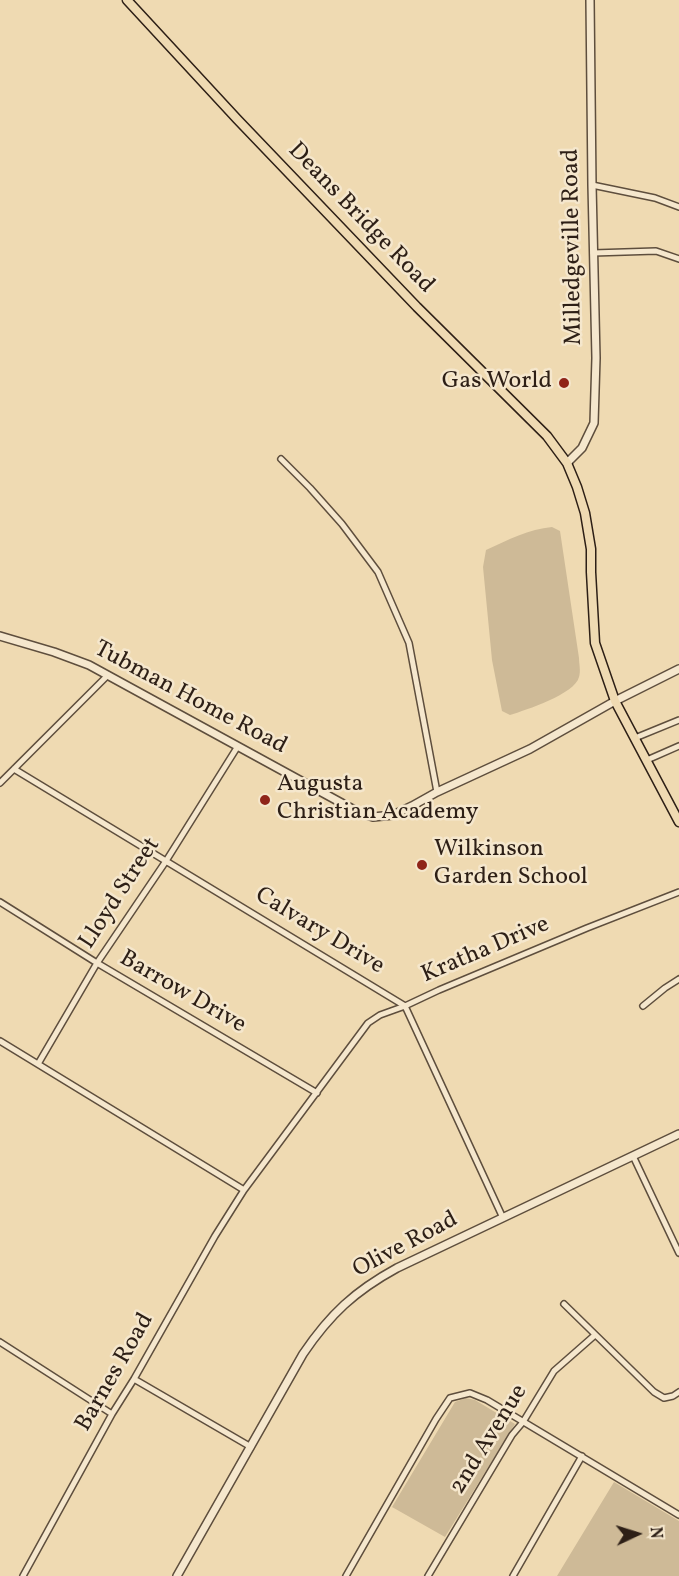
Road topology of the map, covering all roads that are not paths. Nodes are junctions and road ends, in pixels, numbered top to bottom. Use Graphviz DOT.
graph roads {
  1 [pos="128,0"];
  2 [pos="590,0"];
  3 [pos="592,185"];
  4 [pos="679,207"];
  5 [pos="593,253"];
  6 [pos="679,259"];
  7 [pos="281,459"];
  8 [pos="567,463"];
  9 [pos="0,636"];
  10 [pos="679,669"];
  11 [pos="108,675"];
  12 [pos="615,701"];
  13 [pos="679,720"];
  14 [pos="635,738"];
  15 [pos="238,746"];
  16 [pos="679,746"];
  17 [pos="647,760"];
  18 [pos="14,769"];
  19 [pos="0,783"];
  20 [pos="437,792"];
  21 [pos="679,822"];
  22 [pos="166,861"];
  23 [pos="679,892"];
  24 [pos="0,902"];
  25 [pos="97,963"];
  26 [pos="679,979"];
  27 [pos="405,1006"];
  28 [pos="643,1006"];
  29 [pos="0,1041"];
  30 [pos="38,1064"];
  31 [pos="317,1093"];
  32 [pos="679,1134"];
  33 [pos="633,1156"];
  34 [pos="244,1190"];
  35 [pos="503,1218"];
  36 [pos="679,1253"];
  37 [pos="564,1304"];
  38 [pos="595,1335"];
  39 [pos="0,1342"];
  40 [pos="134,1379"];
  41 [pos="679,1392"];
  42 [pos="112,1414"];
  43 [pos="523,1422"];
  44 [pos="251,1447"];
  45 [pos="582,1456"];
  46 [pos="679,1515"];
  47 [pos="23,1576"];
  48 [pos="177,1576"];
  49 [pos="346,1576"];
  50 [pos="429,1576"];
  51 [pos="513,1576"];
  1 -- 8 [label="main road, Deans Bridge Road"];
  2 -- 3 [label="street, Milledgeville Road"];
  3 -- 4 [label="street"];
  3 -- 5 [label="street, Milledgeville Road"];
  5 -- 6 [label="street"];
  5 -- 8 [label="street, Milledgeville Road"];
  7 -- 20 [label="street"];
  8 -- 12 [label="main road"];
  9 -- 11 [label="street, Tubman Home Road"];
  10 -- 12 [label="street, Tubman Home Road"];
  11 -- 15 [label="street, Tubman Home Road"];
  11 -- 18 [label="street"];
  12 -- 14 [label="main road"];
  12 -- 20 [label="street, Tubman Home Road"];
  13 -- 14 [label="street"];
  14 -- 17 [label="main road"];
  15 -- 20 [label="street, Tubman Home Road"];
  15 -- 22 [label="street, Lloyd Street"];
  16 -- 17 [label="street"];
  17 -- 21 [label="main road"];
  18 -- 19 [label="street"];
  18 -- 22 [label="street, Calvary Drive"];
  22 -- 25 [label="street, Lloyd Street"];
  22 -- 27 [label="street, Calvary Drive"];
  23 -- 27 [label="street, Kratha Drive"];
  24 -- 25 [label="street, Barrow Drive"];
  25 -- 30 [label="street, Lloyd Street"];
  25 -- 31 [label="street, Barrow Drive"];
  26 -- 28 [label="street"];
  27 -- 31 [label="street, Kratha Drive"];
  27 -- 35 [label="street"];
  29 -- 30 [label="street"];
  30 -- 34 [label="street"];
  31 -- 34 [label="street, Kratha Drive"];
  32 -- 33 [label="street, Olive Road"];
  33 -- 35 [label="street, Olive Road"];
  33 -- 36 [label="street"];
  34 -- 40 [label="street, Barnes Road"];
  35 -- 44 [label="street, Olive Road"];
  37 -- 38 [label="street"];
  38 -- 41 [label="street"];
  38 -- 43 [label="street, 2nd Avenue"];
  39 -- 42 [label="street"];
  40 -- 42 [label="street, Barnes Road"];
  40 -- 44 [label="street"];
  42 -- 47 [label="street, Barnes Road"];
  43 -- 45 [label="street"];
  43 -- 49 [label="street"];
  43 -- 50 [label="street, 2nd Avenue"];
  44 -- 48 [label="street, Olive Road"];
  45 -- 46 [label="street"];
  45 -- 51 [label="street"];
}
